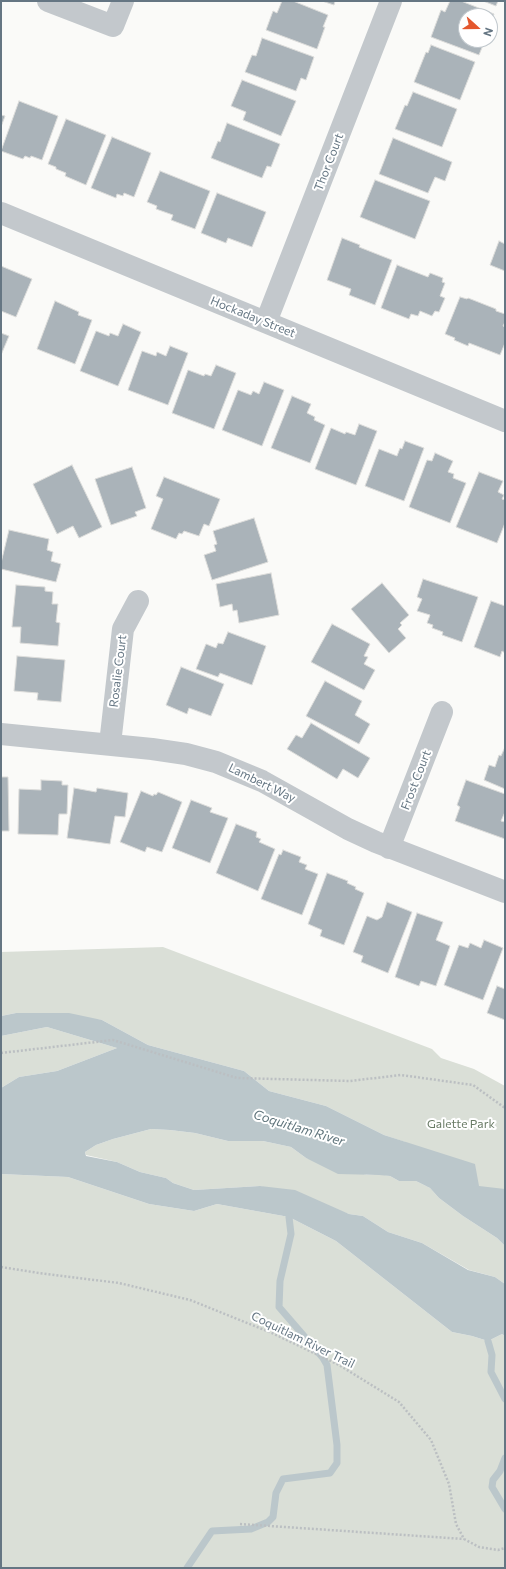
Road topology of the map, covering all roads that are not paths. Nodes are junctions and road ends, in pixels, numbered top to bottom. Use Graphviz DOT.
graph roads {
  1 [pos="48,1"];
  2 [pos="123,1"];
  3 [pos="391,1"];
  4 [pos="1,213"];
  5 [pos="266,322"];
  6 [pos="505,421"];
  7 [pos="138,601"];
  8 [pos="442,712"];
  9 [pos="1,734"];
  10 [pos="110,744"];
  11 [pos="390,848"];
  12 [pos="505,892"];
  1 -- 2 [label="street"];
  3 -- 5 [label="street, Thor Court"];
  4 -- 5 [label="street, Hockaday Street"];
  5 -- 6 [label="street, Hockaday Street"];
  7 -- 10 [label="street, Rosalie Court"];
  8 -- 11 [label="street, Frost Court"];
  9 -- 10 [label="street, Lambert Way"];
  10 -- 11 [label="street, Lambert Way"];
  11 -- 12 [label="street, Lambert Way"];
}
